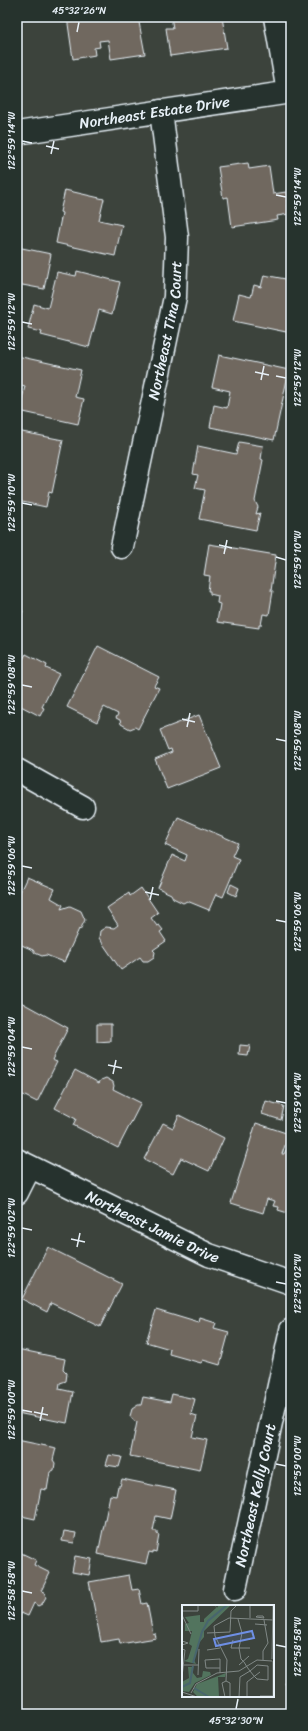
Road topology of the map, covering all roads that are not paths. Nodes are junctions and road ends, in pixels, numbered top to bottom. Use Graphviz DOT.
graph roads {
  1 [pos="275,17"];
  2 [pos="290,92"];
  3 [pos="161,111"];
  4 [pos="17,133"];
  5 [pos="122,547"];
  6 [pos="17,770"];
  7 [pos="83,807"];
  8 [pos="24,1163"];
  9 [pos="17,1193"];
  10 [pos="291,1283"];
  11 [pos="291,1330"];
  12 [pos="235,1589"];
  1 -- 2 [label="street"];
  2 -- 3 [label="street, Northeast Estate Drive"];
  3 -- 4 [label="street, Northeast Estate Drive"];
  3 -- 5 [label="street, Northeast Tina Court"];
  6 -- 7 [label="street"];
  8 -- 9 [label="street"];
  8 -- 10 [label="street, Northeast Jamie Drive"];
  11 -- 12 [label="street, Northeast Kelly Court"];
}
